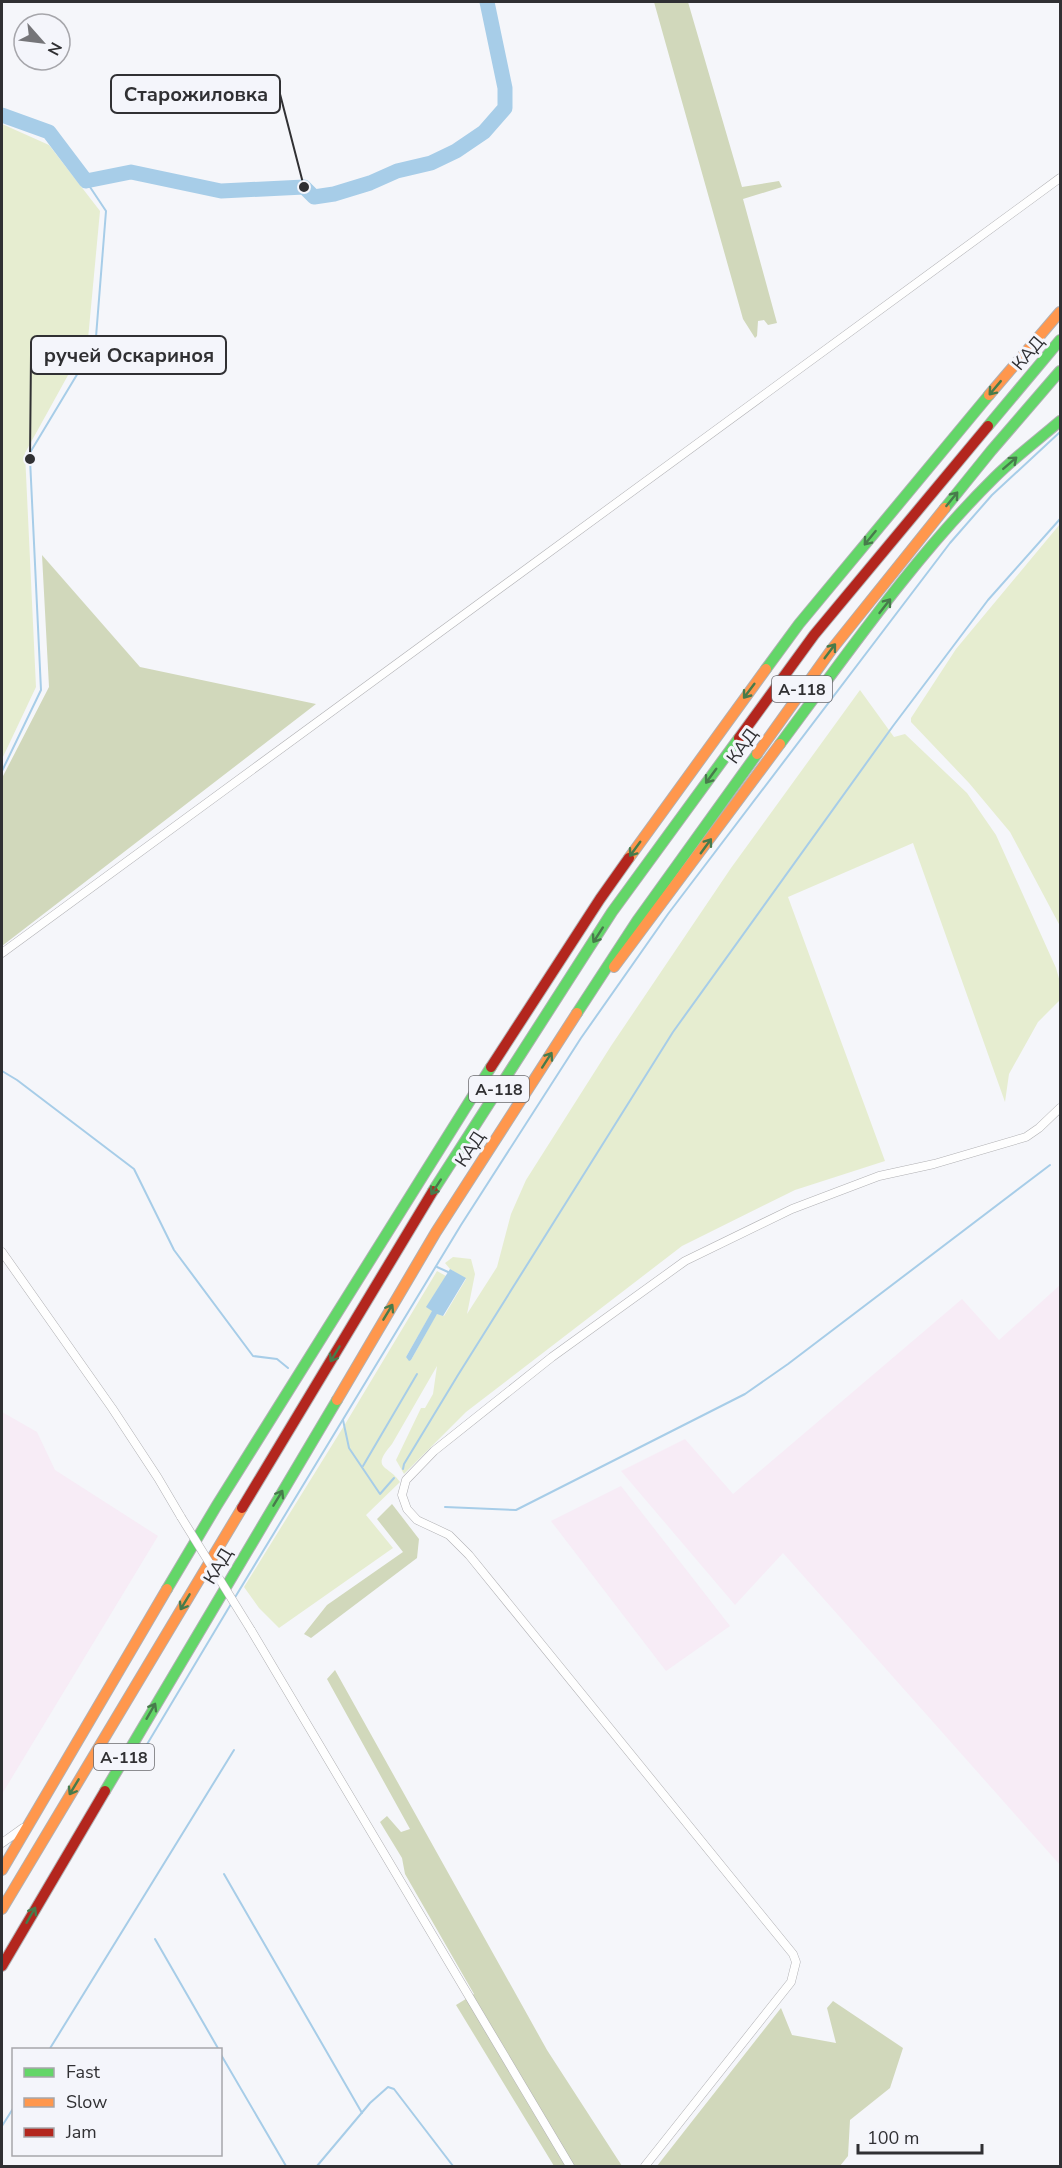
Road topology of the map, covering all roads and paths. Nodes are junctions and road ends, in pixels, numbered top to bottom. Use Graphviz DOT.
graph roads {
  1 [pos="1060,178"];
  2 [pos="1060,312"];
  3 [pos="1060,340"];
  4 [pos="1060,371"];
  5 [pos="1060,421"];
  6 [pos="2,952"];
  7 [pos="568,1026"];
  8 [pos="1060,1108"];
  9 [pos="2,1252"];
  10 [pos="33,1819"];
  11 [pos="2,1843"];
  12 [pos="2,1870"];
  13 [pos="2,1909"];
  14 [pos="2,1966"];
  15 [pos="570,2166"];
  16 [pos="645,2166"];
  1 -- 6 [label="street"];
  2 -- 10 [label="main road, one-way"];
  3 -- 13 [label="main road, КАД / А-118, one-way"];
  7 -- 4 [label="main road, КАД / А-118, one-way"];
  7 -- 5 [label="main road, one-way"];
  14 -- 7 [label="main road, КАД / А-118, one-way"];
  8 -- 16 [label="street"];
  9 -- 15 [label="street, bridge"];
  10 -- 11 [label="street"];
  10 -- 12 [label="main road"];
}
